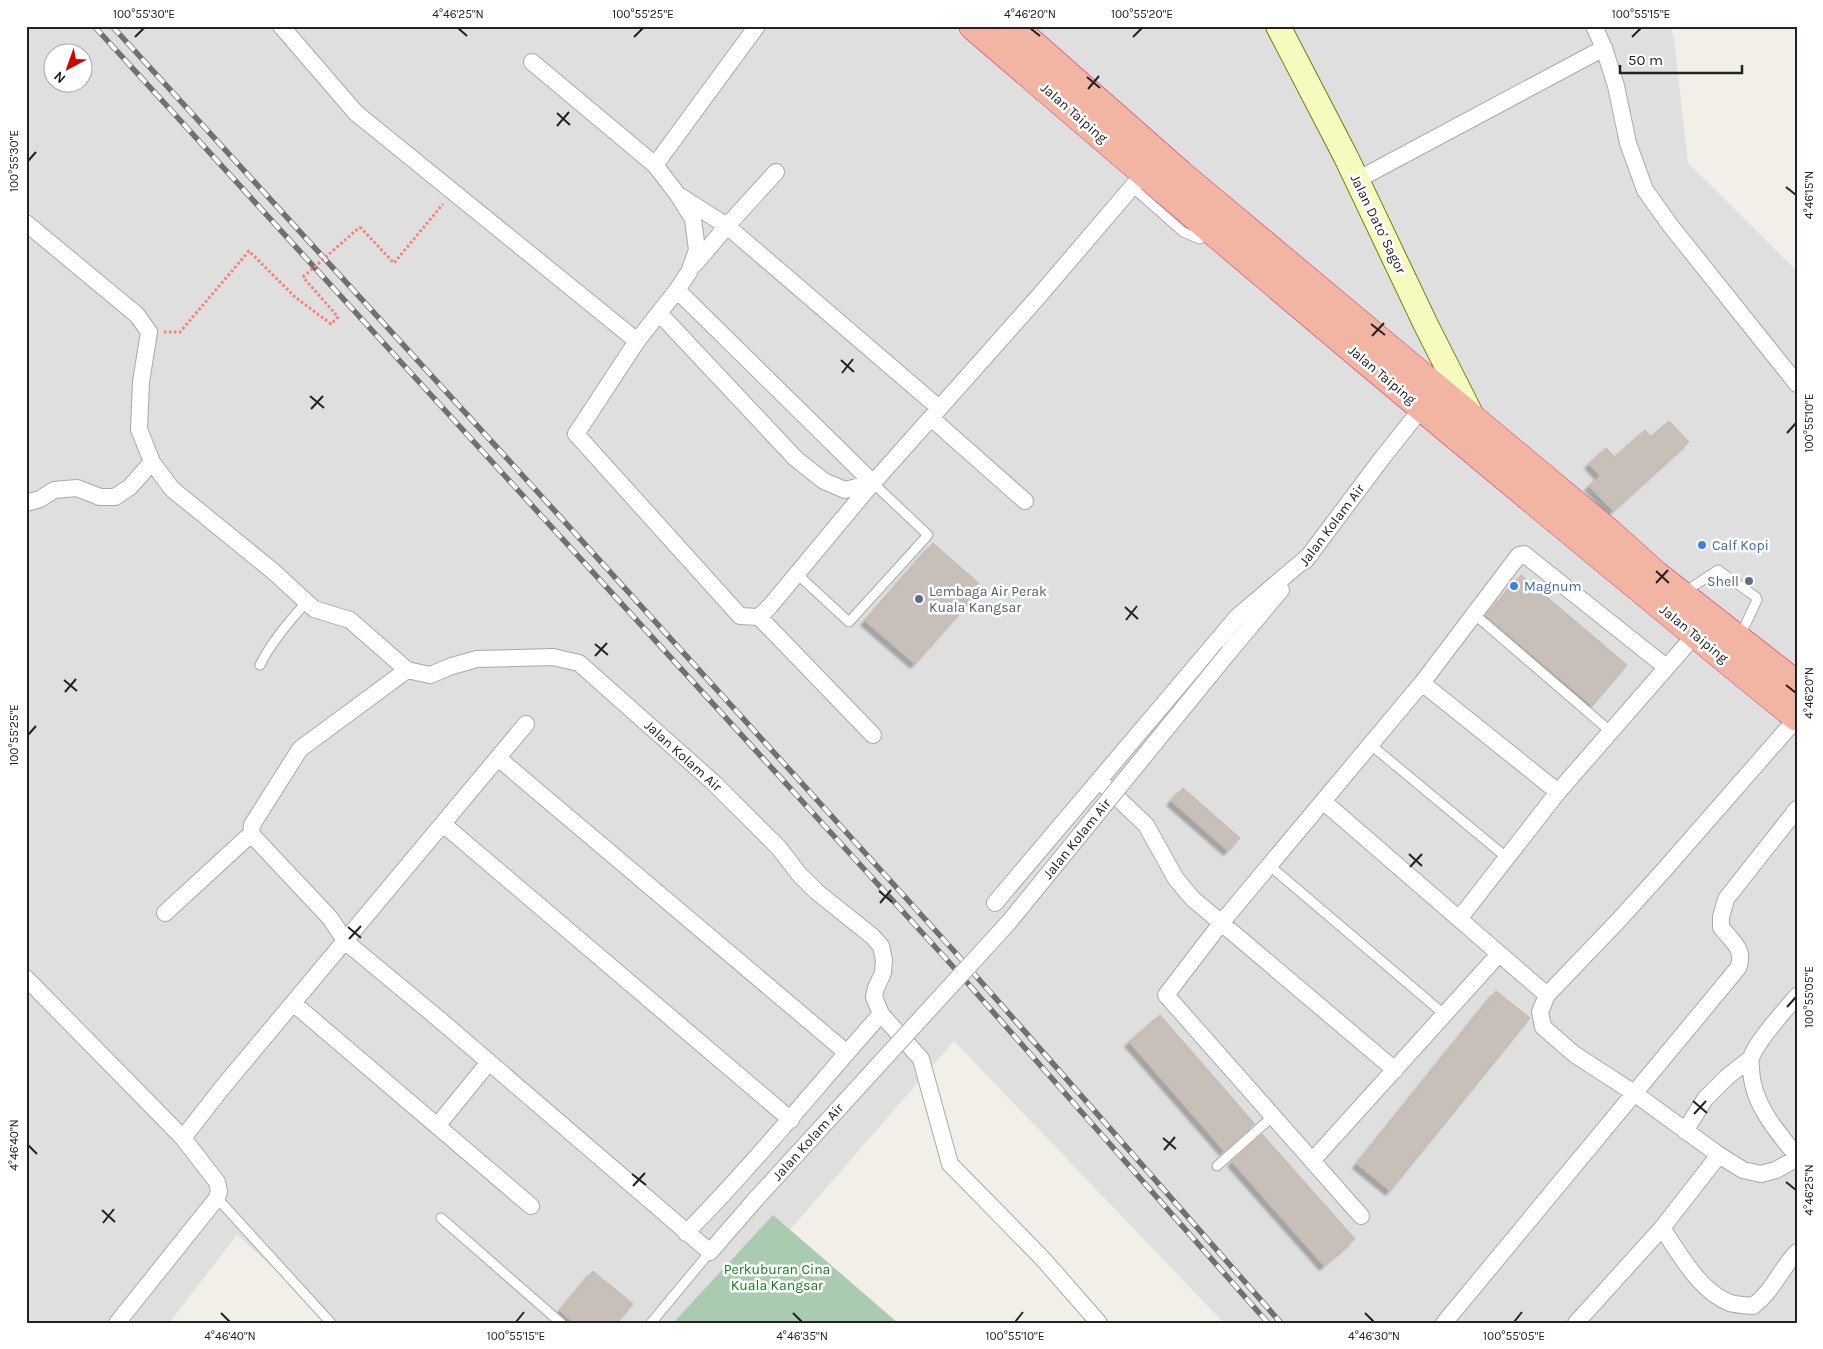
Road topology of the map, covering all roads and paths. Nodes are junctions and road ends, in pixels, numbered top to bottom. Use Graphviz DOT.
graph roads {
  1 [pos="281,26"];
  2 [pos="757,26"];
  3 [pos="973,26"];
  4 [pos="1012,26"];
  5 [pos="1278,26"];
  6 [pos="1594,26"];
  7 [pos="1604,48"];
  8 [pos="532,62"];
  9 [pos="1122,123"];
  10 [pos="655,165"];
  11 [pos="776,172"];
  12 [pos="1138,180"];
  13 [pos="1356,180"];
  14 [pos="454,192"];
  15 [pos="678,195"];
  16 [pos="26,223"];
  17 [pos="726,226"];
  18 [pos="689,272"];
  19 [pos="677,290"];
  20 [pos="659,313"];
  21 [pos="149,332"];
  22 [pos="637,341"];
  23 [pos="1405,363"];
  24 [pos="1797,384"];
  25 [pos="1422,408"];
  26 [pos="935,413"];
  27 [pos="1475,422"];
  28 [pos="152,462"];
  29 [pos="873,483"];
  30 [pos="1025,501"];
  31 [pos="26,503"];
  32 [pos="1311,554"];
  33 [pos="796,573"];
  34 [pos="1681,594"];
  35 [pos="307,602"];
  36 [pos="1474,614"];
  37 [pos="758,617"];
  38 [pos="1703,626"];
  39 [pos="1738,639"];
  40 [pos="260,665"];
  41 [pos="1666,668"];
  42 [pos="407,670"];
  43 [pos="1422,683"];
  44 [pos="1797,685"];
  45 [pos="1797,718"];
  46 [pos="526,724"];
  47 [pos="1610,731"];
  48 [pos="873,735"];
  49 [pos="1371,745"];
  50 [pos="498,758"];
  51 [pos="1099,780"];
  52 [pos="1558,792"];
  53 [pos="1324,802"];
  54 [pos="1797,809"];
  55 [pos="443,824"];
  56 [pos="250,834"];
  57 [pos="1506,858"];
  58 [pos="1270,866"];
  59 [pos="995,903"];
  60 [pos="165,913"];
  61 [pos="1458,919"];
  62 [pos="1222,922"];
  63 [pos="346,942"];
  64 [pos="1500,954"];
  65 [pos="26,978"];
  66 [pos="1546,995"];
  67 [pos="1797,996"];
  68 [pos="293,1004"];
  69 [pos="880,1014"];
  70 [pos="1445,1015"];
  71 [pos="847,1052"];
  72 [pos="1751,1058"];
  73 [pos="489,1062"];
  74 [pos="1395,1070"];
  75 [pos="1634,1093"];
  76 [pos="1273,1116"];
  77 [pos="791,1120"];
  78 [pos="437,1126"];
  79 [pos="1685,1130"];
  80 [pos="183,1138"];
  81 [pos="1719,1155"];
  82 [pos="1797,1157"];
  83 [pos="1312,1161"];
  84 [pos="1217,1166"];
  85 [pos="216,1198"];
  86 [pos="531,1206"];
  87 [pos="1361,1216"];
  88 [pos="441,1218"];
  89 [pos="1662,1228"];
  90 [pos="686,1233"];
  91 [pos="710,1252"];
  92 [pos="1797,1252"];
  93 [pos="117,1323"];
  94 [pos="331,1323"];
  95 [pos="561,1323"];
  96 [pos="651,1323"];
  97 [pos="1099,1323"];
  98 [pos="1444,1323"];
  99 [pos="1576,1323"];
  1 -- 14 [label="street"];
  2 -- 10 [label="street"];
  3 -- 12 [label="highway, Jalan Taiping"];
  4 -- 9 [label="highway, Jalan Taiping"];
  5 -- 13 [label="main road, Jalan Dato' Sagor"];
  6 -- 7 [label="street"];
  7 -- 13 [label="street"];
  7 -- 24 [label="street"];
  8 -- 10 [label="street"];
  9 -- 12 [label="highway"];
  9 -- 23 [label="highway, Jalan Taiping"];
  10 -- 15 [label="street"];
  11 -- 17 [label="street"];
  12 -- 25 [label="highway, Jalan Taiping"];
  12 -- 26 [label="street"];
  13 -- 27 [label="main road, Jalan Dato' Sagor"];
  14 -- 21 [label="path, bridge"];
  14 -- 22 [label="street"];
  15 -- 17 [label="street"];
  15 -- 18 [label="street"];
  16 -- 21 [label="street"];
  17 -- 18 [label="street"];
  17 -- 26 [label="street"];
  18 -- 19 [label="street"];
  19 -- 20 [label="street"];
  19 -- 29 [label="street"];
  20 -- 22 [label="street"];
  20 -- 29 [label="street"];
  21 -- 28 [label="street"];
  22 -- 37 [label="street"];
  23 -- 25 [label="highway"];
  23 -- 27 [label="highway, Jalan Taiping"];
  25 -- 32 [label="street, Jalan Kolam Air"];
  25 -- 38 [label="highway, Jalan Taiping"];
  26 -- 29 [label="street"];
  26 -- 30 [label="street"];
  27 -- 34 [label="highway, Jalan Taiping"];
  28 -- 31 [label="street"];
  28 -- 35 [label="street"];
  29 -- 33 [label="street"];
  29 -- 33 [label="lane"];
  32 -- 51 [label="street"];
  32 -- 91 [label="street, Jalan Kolam Air, bridge"];
  33 -- 37 [label="street"];
  34 -- 38 [label="highway, Jalan Taiping"];
  34 -- 39 [label="lane"];
  35 -- 40 [label="lane"];
  35 -- 42 [label="street"];
  36 -- 41 [label="street"];
  36 -- 43 [label="street"];
  36 -- 47 [label="lane"];
  37 -- 48 [label="street"];
  38 -- 39 [label="highway, Jalan Taiping"];
  38 -- 41 [label="street"];
  38 -- 45 [label="highway, Jalan Taiping"];
  39 -- 44 [label="highway, Jalan Taiping"];
  41 -- 47 [label="street"];
  42 -- 56 [label="street"];
  42 -- 69 [label="street, Jalan Kolam Air"];
  43 -- 49 [label="street"];
  43 -- 52 [label="street"];
  45 -- 66 [label="street"];
  46 -- 50 [label="street"];
  47 -- 52 [label="street"];
  49 -- 53 [label="street"];
  49 -- 57 [label="lane"];
  50 -- 55 [label="street"];
  50 -- 71 [label="street"];
  51 -- 59 [label="street"];
  51 -- 62 [label="street"];
  52 -- 57 [label="street"];
  53 -- 58 [label="street"];
  53 -- 61 [label="street"];
  54 -- 75 [label="street"];
  55 -- 63 [label="street"];
  55 -- 77 [label="street"];
  56 -- 60 [label="street"];
  56 -- 63 [label="street"];
  57 -- 61 [label="street"];
  58 -- 62 [label="street"];
  58 -- 70 [label="lane"];
  61 -- 64 [label="street"];
  62 -- 74 [label="street"];
  62 -- 76 [label="street"];
  63 -- 68 [label="street"];
  63 -- 73 [label="street"];
  64 -- 66 [label="street"];
  64 -- 70 [label="street"];
  65 -- 80 [label="street"];
  66 -- 75 [label="street"];
  67 -- 72 [label="street"];
  68 -- 78 [label="street"];
  68 -- 80 [label="street"];
  69 -- 71 [label="street"];
  69 -- 97 [label="street"];
  70 -- 74 [label="street"];
  71 -- 77 [label="street"];
  72 -- 79 [label="street"];
  72 -- 82 [label="street"];
  73 -- 78 [label="street"];
  73 -- 90 [label="street"];
  74 -- 83 [label="street"];
  75 -- 79 [label="street"];
  75 -- 98 [label="street"];
  76 -- 83 [label="street"];
  76 -- 84 [label="lane"];
  77 -- 90 [label="street"];
  78 -- 86 [label="street"];
  79 -- 81 [label="street"];
  80 -- 85 [label="street"];
  81 -- 82 [label="street"];
  81 -- 89 [label="street"];
  83 -- 87 [label="street"];
  85 -- 93 [label="street"];
  85 -- 94 [label="lane"];
  88 -- 95 [label="lane"];
  89 -- 92 [label="street"];
  89 -- 99 [label="street"];
  90 -- 91 [label="street"];
  91 -- 96 [label="lane"];
}
